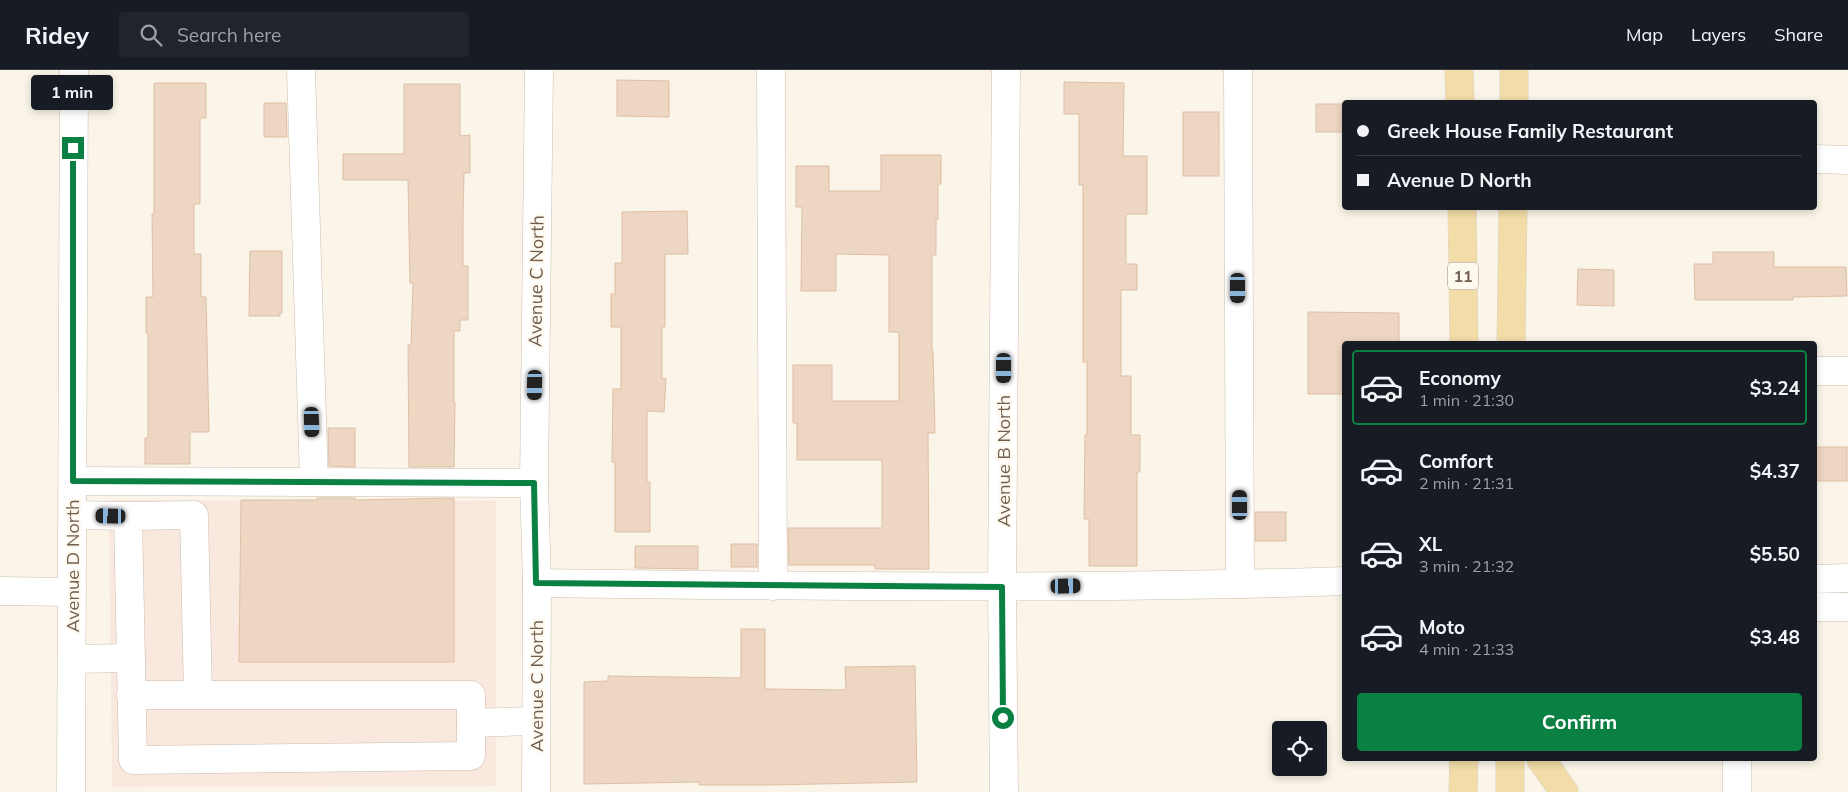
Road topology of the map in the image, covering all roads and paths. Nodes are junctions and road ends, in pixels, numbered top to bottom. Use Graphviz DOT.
graph roads {
  1 [pos="74,70"];
  2 [pos="301,70"];
  3 [pos="539,70"];
  4 [pos="770,70"];
  5 [pos="1006,70"];
  6 [pos="1238,70"];
  7 [pos="1459,70"];
  8 [pos="1514,70"];
  9 [pos="1460,100"];
  10 [pos="1514,100"];
  11 [pos="1817,160"];
  12 [pos="1848,160"];
  13 [pos="1462,210"];
  14 [pos="1513,210"];
  15 [pos="1464,341"];
  16 [pos="1511,341"];
  17 [pos="1848,371"];
  18 [pos="1817,372"];
  19 [pos="73,481"];
  20 [pos="314,481"];
  21 [pos="534,483"];
  22 [pos="73,515"];
  23 [pos="128,516"];
  24 [pos="1848,578"];
  25 [pos="1817,579"];
  26 [pos="1342,581"];
  27 [pos="536,583"];
  28 [pos="1240,584"];
  29 [pos="773,586"];
  30 [pos="1002,587"];
  31 [pos="0,591"];
  32 [pos="72,592"];
  33 [pos="1817,607"];
  34 [pos="1848,607"];
  35 [pos="131,658"];
  36 [pos="72,659"];
  37 [pos="132,695"];
  38 [pos="198,695"];
  39 [pos="536,721"];
  40 [pos="471,722"];
  41 [pos="1464,761"];
  42 [pos="1510,761"];
  43 [pos="1542,761"];
  44 [pos="1737,761"];
  45 [pos="71,792"];
  46 [pos="536,792"];
  47 [pos="1004,792"];
  48 [pos="1463,792"];
  49 [pos="1510,792"];
  50 [pos="1564,792"];
  51 [pos="1737,792"];
  1 -- 19 [label="street, Avenue D North"];
  2 -- 20 [label="street"];
  3 -- 21 [label="street, Avenue C North"];
  4 -- 29 [label="street"];
  5 -- 30 [label="street, Avenue B North"];
  6 -- 28 [label="street"];
  7 -- 9 [label="main road"];
  8 -- 10 [label="main road"];
  11 -- 12 [label="street"];
  13 -- 15 [label="main road, 11"];
  14 -- 16 [label="main road"];
  17 -- 18 [label="street"];
  19 -- 20 [label="street"];
  19 -- 22 [label="street, Avenue D North"];
  20 -- 21 [label="street"];
  21 -- 27 [label="street, Avenue C North"];
  22 -- 23 [label="street"];
  22 -- 32 [label="street, Avenue D North"];
  23 -- 35 [label="street"];
  23 -- 38 [label="street"];
  24 -- 25 [label="street"];
  26 -- 28 [label="street"];
  27 -- 29 [label="street"];
  27 -- 39 [label="street, Avenue C North"];
  28 -- 30 [label="street"];
  29 -- 30 [label="street"];
  30 -- 47 [label="street, Avenue B North"];
  31 -- 32 [label="street"];
  32 -- 36 [label="street, Avenue D North"];
  33 -- 34 [label="street"];
  35 -- 36 [label="street"];
  35 -- 37 [label="street"];
  36 -- 45 [label="street, Avenue D North"];
  37 -- 38 [label="street"];
  37 -- 40 [label="street"];
  38 -- 40 [label="street"];
  39 -- 40 [label="street"];
  39 -- 46 [label="street, Avenue C North"];
  41 -- 48 [label="main road"];
  42 -- 49 [label="main road"];
  43 -- 50 [label="main road"];
  44 -- 51 [label="street"];
}
